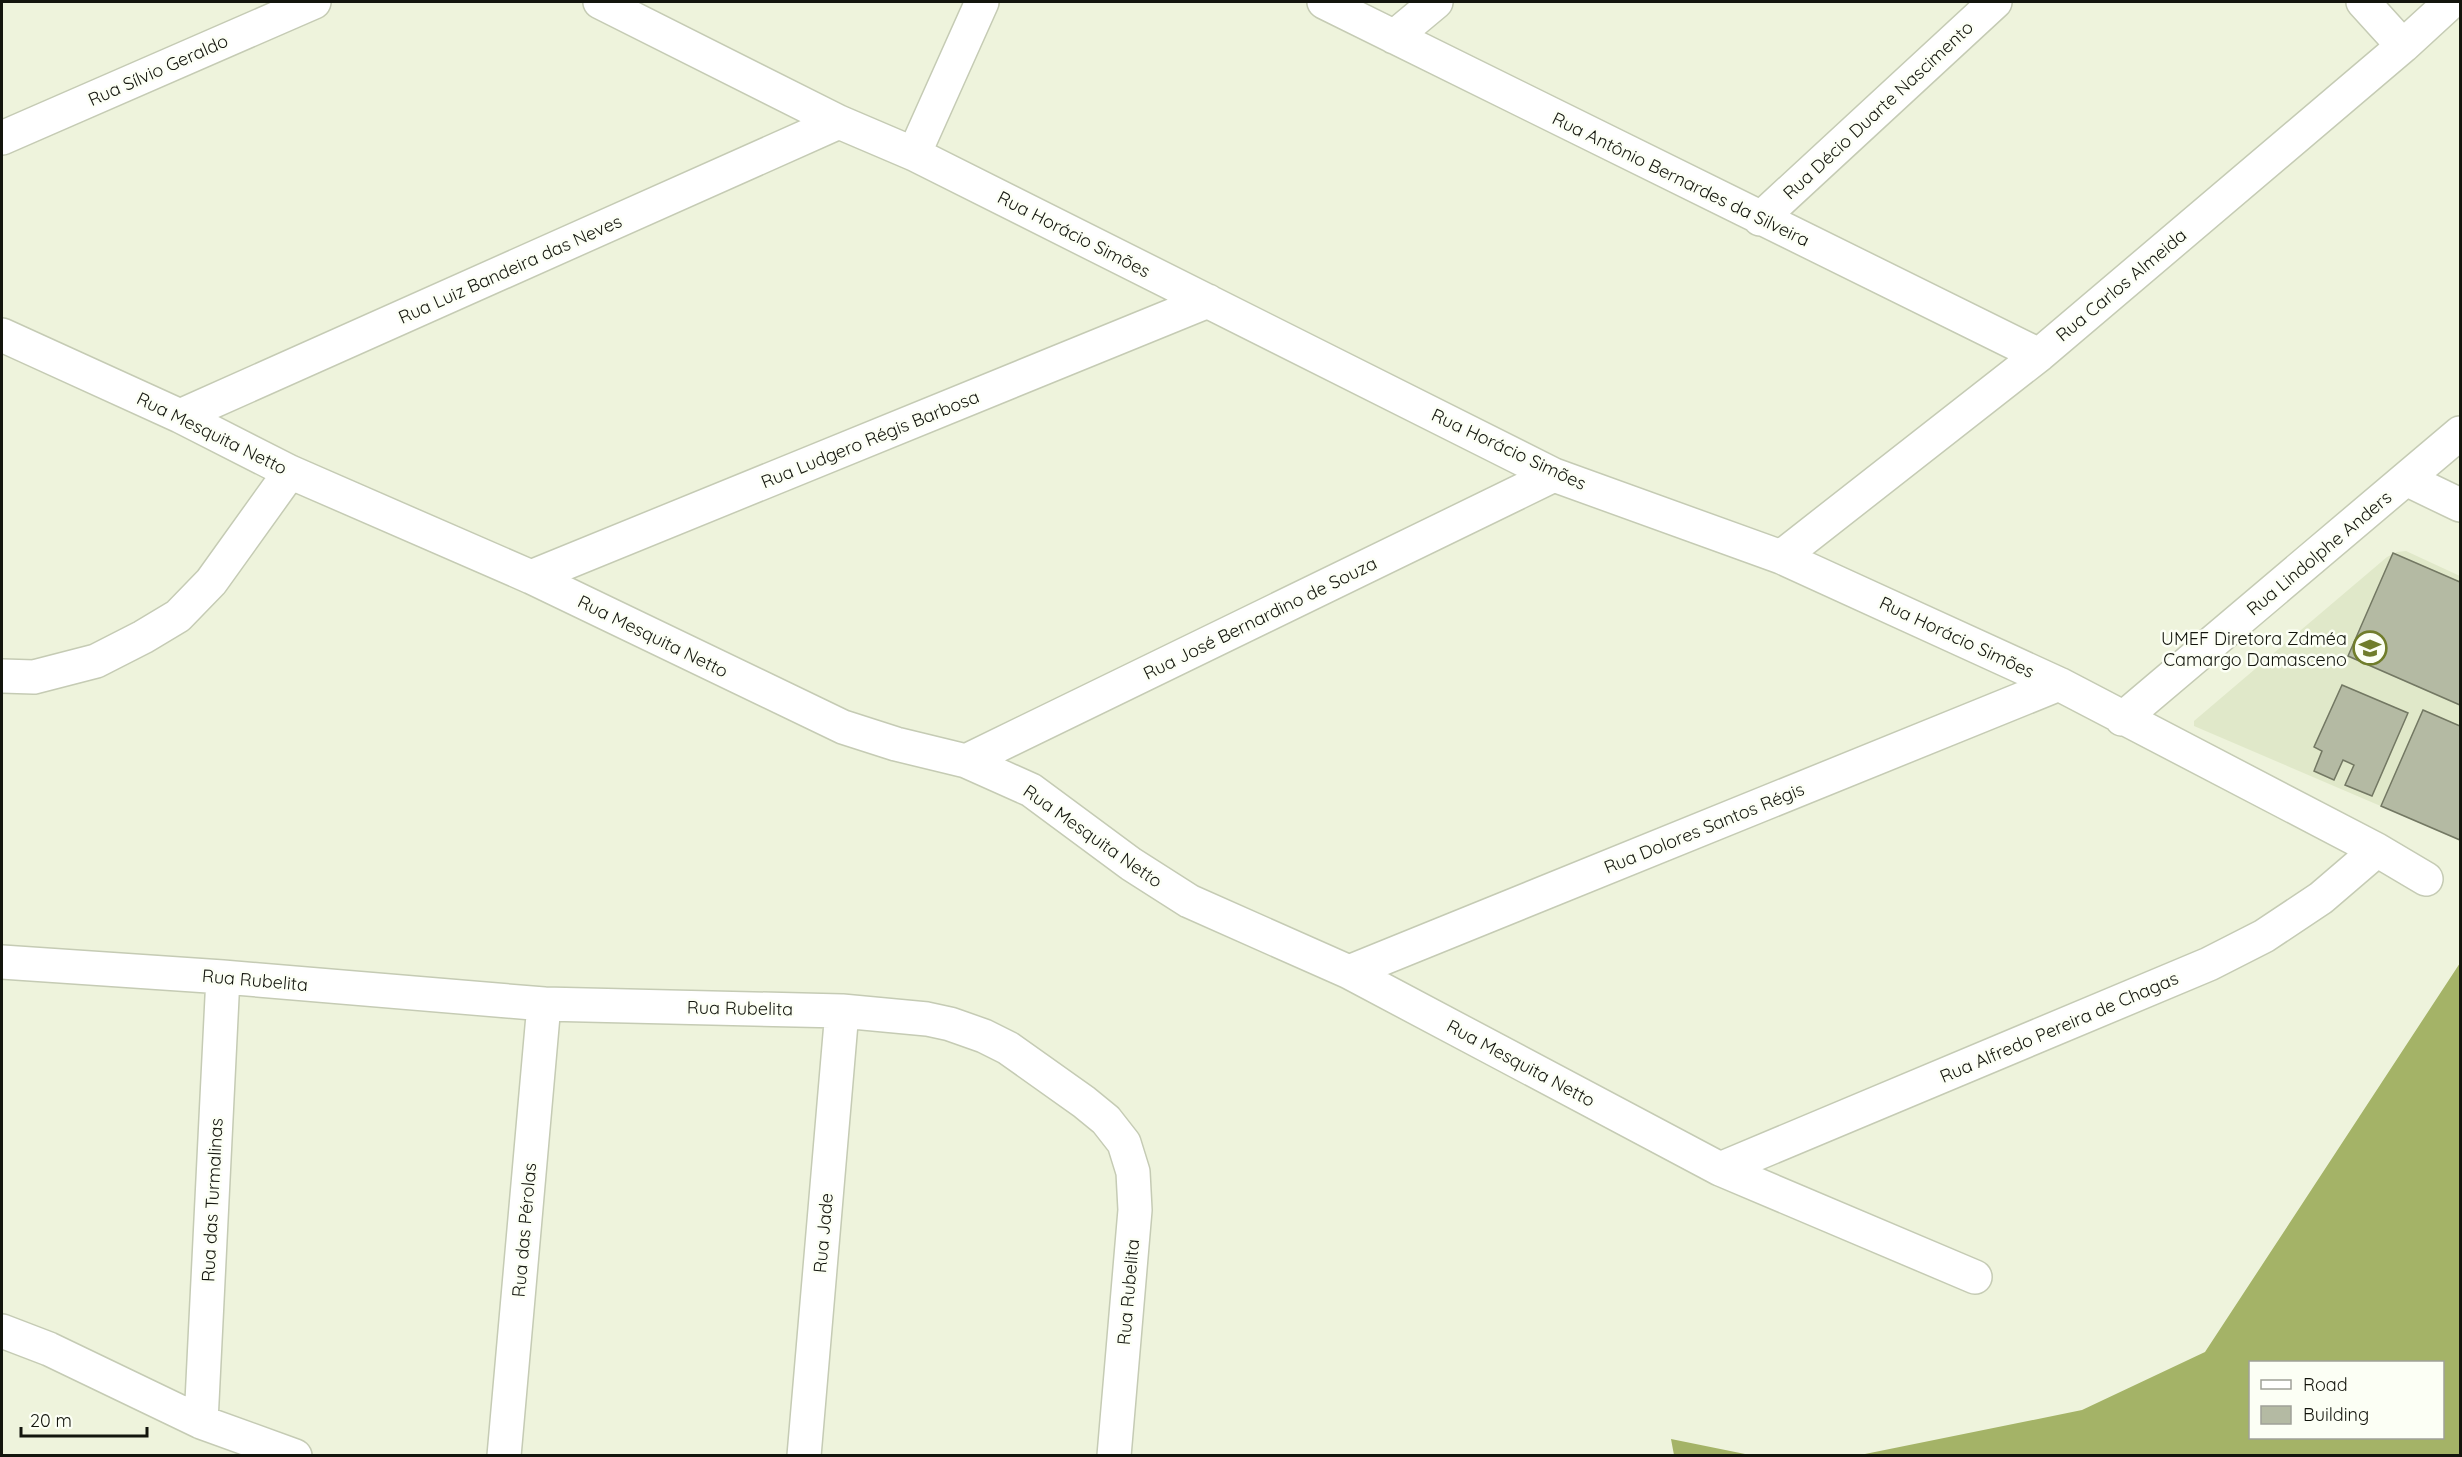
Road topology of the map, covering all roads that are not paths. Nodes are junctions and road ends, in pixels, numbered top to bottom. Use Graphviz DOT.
graph roads {
  1 [pos="314,2"];
  2 [pos="600,2"];
  3 [pos="982,2"];
  4 [pos="1324,2"];
  5 [pos="1436,2"];
  6 [pos="1995,2"];
  7 [pos="2362,2"];
  8 [pos="2451,2"];
  9 [pos="1394,36"];
  10 [pos="2403,46"];
  11 [pos="839,122"];
  12 [pos="2,138"];
  13 [pos="914,154"];
  14 [pos="1760,219"];
  15 [pos="1208,301"];
  16 [pos="2,335"];
  17 [pos="2039,356"];
  18 [pos="180,416"];
  19 [pos="2460,433"];
  20 [pos="290,472"];
  21 [pos="1554,475"];
  22 [pos="2406,479"];
  23 [pos="2460,505"];
  24 [pos="1781,557"];
  25 [pos="531,577"];
  26 [pos="2,676"];
  27 [pos="2059,684"];
  28 [pos="2122,719"];
  29 [pos="966,761"];
  30 [pos="2377,850"];
  31 [pos="2426,879"];
  32 [pos="2,962"];
  33 [pos="1349,972"];
  34 [pos="223,977"];
  35 [pos="544,1004"];
  36 [pos="842,1011"];
  37 [pos="1720,1169"];
  38 [pos="1975,1277"];
  39 [pos="2,1331"];
  40 [pos="201,1422"];
  41 [pos="295,1455"];
  42 [pos="504,1455"];
  43 [pos="804,1455"];
  44 [pos="1114,1455"];
  1 -- 12 [label="street, Rua Sílvio Geraldo"];
  2 -- 11 [label="street, Rua Horácio Simões"];
  3 -- 13 [label="street"];
  4 -- 9 [label="street, Rua Antônio Bernardes da Silveira"];
  5 -- 9 [label="street"];
  6 -- 14 [label="street, Rua Décio Duarte Nascimento"];
  7 -- 10 [label="street"];
  8 -- 10 [label="street, Rua Carlos Almeida"];
  9 -- 14 [label="street, Rua Antônio Bernardes da Silveira"];
  10 -- 17 [label="street, Rua Carlos Almeida"];
  11 -- 13 [label="street, Rua Horácio Simões"];
  11 -- 18 [label="street, Rua Luiz Bandeira das Neves"];
  13 -- 15 [label="street, Rua Horácio Simões"];
  14 -- 17 [label="street, Rua Antônio Bernardes da Silveira"];
  15 -- 21 [label="street, Rua Horácio Simões"];
  15 -- 25 [label="street, Rua Ludgero Régis Barbosa"];
  16 -- 18 [label="street, Rua Mesquita Netto"];
  17 -- 24 [label="street, Rua Carlos Almeida"];
  18 -- 20 [label="street, Rua Mesquita Netto"];
  19 -- 22 [label="street, Rua Lindolphe Anders"];
  20 -- 25 [label="street, Rua Mesquita Netto"];
  20 -- 26 [label="street"];
  21 -- 24 [label="street, Rua Horácio Simões"];
  21 -- 29 [label="street, Rua José Bernardino de Souza"];
  22 -- 23 [label="street"];
  22 -- 28 [label="street, Rua Lindolphe Anders"];
  24 -- 27 [label="street, Rua Horácio Simões"];
  25 -- 29 [label="street, Rua Mesquita Netto"];
  27 -- 28 [label="street, Rua Horácio Simões"];
  27 -- 33 [label="street, Rua Dolores Santos Régis"];
  28 -- 30 [label="street, Rua Horácio Simões"];
  29 -- 33 [label="street, Rua Mesquita Netto"];
  30 -- 31 [label="street, Rua Horácio Simões"];
  30 -- 37 [label="street, Rua Alfredo Pereira de Chagas"];
  32 -- 34 [label="street, Rua Rubelita"];
  33 -- 37 [label="street, Rua Mesquita Netto"];
  34 -- 35 [label="street, Rua Rubelita"];
  34 -- 40 [label="street, Rua das Turmalinas"];
  35 -- 36 [label="street, Rua Rubelita"];
  35 -- 42 [label="street, Rua das Pérolas"];
  36 -- 43 [label="street, Rua Jade"];
  36 -- 44 [label="street, Rua Rubelita"];
  37 -- 38 [label="street, Rua Mesquita Netto"];
  39 -- 40 [label="street"];
  40 -- 41 [label="street"];
}
